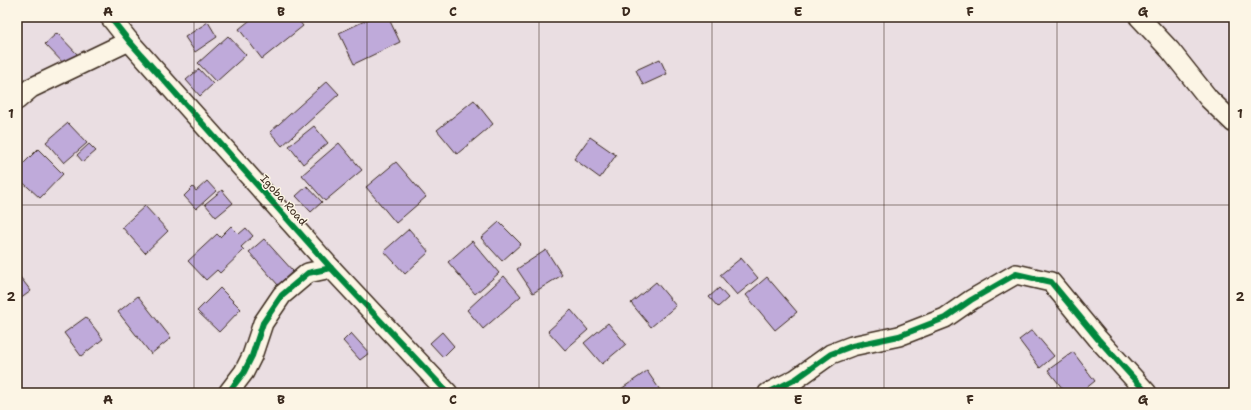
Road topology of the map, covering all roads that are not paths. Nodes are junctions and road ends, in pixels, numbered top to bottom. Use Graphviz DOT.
graph roads {
  1 [pos="110,17"];
  2 [pos="1139,17"];
  3 [pos="129,41"];
  4 [pos="17,100"];
  5 [pos="1234,123"];
  6 [pos="331,268"];
  7 [pos="228,393"];
  8 [pos="448,393"];
  9 [pos="768,393"];
  10 [pos="1147,393"];
  1 -- 3 [label="street, Igoba Road"];
  2 -- 5 [label="street"];
  3 -- 4 [label="street"];
  3 -- 6 [label="street, Igoba Road"];
  6 -- 7 [label="street"];
  6 -- 8 [label="street, Igoba Road"];
  9 -- 10 [label="street"];
}
